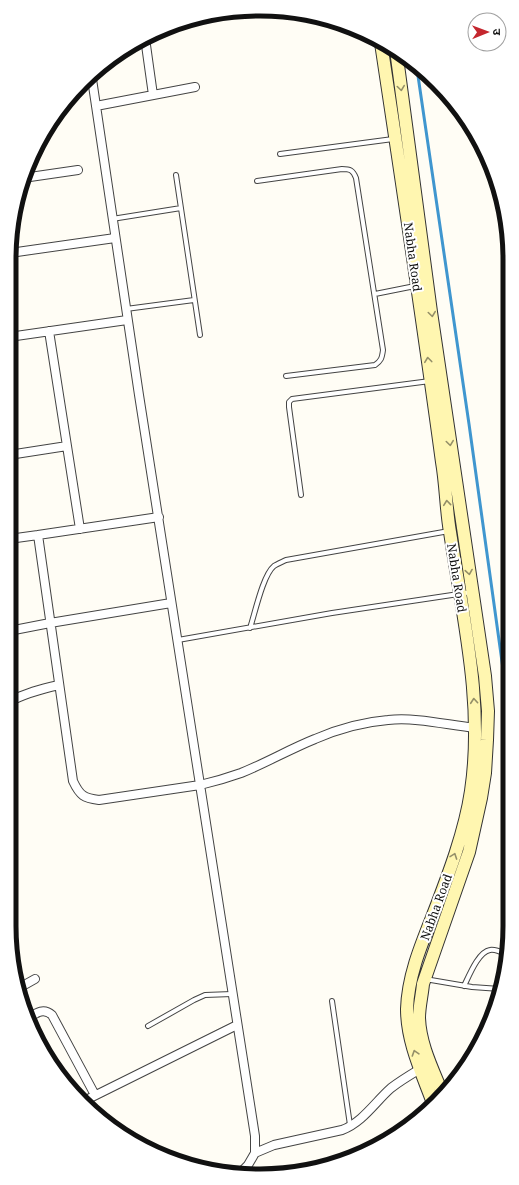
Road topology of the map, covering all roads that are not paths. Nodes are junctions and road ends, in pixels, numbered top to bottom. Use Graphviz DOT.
graph roads {
  1 [pos="146,44"];
  2 [pos="382,50"];
  3 [pos="397,58"];
  4 [pos="93,82"];
  5 [pos="195,87"];
  6 [pos="153,95"];
  7 [pos="96,106"];
  8 [pos="396,139"];
  9 [pos="280,154"];
  10 [pos="78,170"];
  11 [pos="176,175"];
  12 [pos="31,177"];
  13 [pos="258,181"];
  14 [pos="180,208"];
  15 [pos="112,220"];
  16 [pos="115,238"];
  17 [pos="17,251"];
  18 [pos="418,285"];
  19 [pos="375,294"];
  20 [pos="194,300"];
  21 [pos="126,309"];
  22 [pos="127,320"];
  23 [pos="49,331"];
  24 [pos="200,335"];
  25 [pos="16,336"];
  26 [pos="286,376"];
  27 [pos="430,381"];
  28 [pos="67,446"];
  29 [pos="16,454"];
  30 [pos="301,495"];
  31 [pos="159,517"];
  32 [pos="80,528"];
  33 [pos="450,531"];
  34 [pos="38,535"];
  35 [pos="16,538"];
  36 [pos="466,593"];
  37 [pos="171,603"];
  38 [pos="50,623"];
  39 [pos="250,628"];
  40 [pos="16,630"];
  41 [pos="178,640"];
  42 [pos="59,685"];
  43 [pos="16,698"];
  44 [pos="476,728"];
  45 [pos="200,785"];
  46 [pos="501,952"];
  47 [pos="411,976"];
  48 [pos="425,979"];
  49 [pos="35,980"];
  50 [pos="23,986"];
  51 [pos="464,986"];
  52 [pos="495,989"];
  53 [pos="232,994"];
  54 [pos="332,1001"];
  55 [pos="34,1016"];
  56 [pos="237,1025"];
  57 [pos="148,1026"];
  58 [pos="420,1068"];
  59 [pos="426,1085"];
  60 [pos="441,1089"];
  61 [pos="95,1095"];
  62 [pos="88,1099"];
  63 [pos="431,1099"];
  64 [pos="428,1102"];
  65 [pos="350,1127"];
  66 [pos="255,1153"];
  67 [pos="245,1168"];
  1 -- 6 [label="street"];
  2 -- 8 [label="main road, Nabha Road"];
  3 -- 36 [label="main road, Nabha Road, one-way"];
  4 -- 7 [label="street"];
  5 -- 6 [label="street"];
  6 -- 7 [label="street"];
  7 -- 15 [label="street"];
  8 -- 9 [label="lane"];
  8 -- 18 [label="main road, Nabha Road"];
  10 -- 12 [label="street"];
  11 -- 14 [label="lane"];
  13 -- 19 [label="lane"];
  14 -- 15 [label="lane"];
  14 -- 20 [label="lane"];
  15 -- 16 [label="street"];
  16 -- 17 [label="street"];
  16 -- 21 [label="street"];
  18 -- 19 [label="lane"];
  27 -- 18 [label="main road, Nabha Road, one-way"];
  19 -- 26 [label="lane"];
  20 -- 21 [label="lane"];
  20 -- 24 [label="lane"];
  21 -- 22 [label="street"];
  22 -- 23 [label="street"];
  22 -- 31 [label="street"];
  23 -- 25 [label="street"];
  23 -- 28 [label="street"];
  27 -- 30 [label="lane"];
  33 -- 27 [label="main road, Nabha Road, one-way"];
  28 -- 29 [label="street"];
  28 -- 32 [label="street"];
  31 -- 32 [label="street"];
  31 -- 37 [label="street"];
  32 -- 34 [label="street"];
  33 -- 36 [label="main road, Nabha Road"];
  33 -- 39 [label="lane"];
  34 -- 35 [label="street"];
  34 -- 38 [label="street"];
  36 -- 39 [label="lane"];
  44 -- 36 [label="main road, Nabha Road, one-way"];
  36 -- 48 [label="main road, Nabha Road"];
  37 -- 38 [label="street"];
  37 -- 41 [label="street"];
  38 -- 40 [label="street"];
  38 -- 42 [label="street"];
  39 -- 41 [label="lane"];
  41 -- 45 [label="street"];
  42 -- 43 [label="street"];
  42 -- 45 [label="street"];
  44 -- 45 [label="street"];
  47 -- 44 [label="main road, Nabha Road, one-way"];
  45 -- 53 [label="street"];
  46 -- 51 [label="lane"];
  47 -- 48 [label="lane"];
  58 -- 47 [label="main road, Nabha Road, one-way"];
  48 -- 51 [label="lane"];
  48 -- 60 [label="main road, Nabha Road"];
  49 -- 50 [label="street"];
  51 -- 52 [label="lane"];
  53 -- 56 [label="street"];
  53 -- 57 [label="lane"];
  54 -- 65 [label="lane"];
  55 -- 61 [label="street"];
  56 -- 61 [label="street"];
  56 -- 66 [label="street"];
  58 -- 59 [label="main road, Nabha Road"];
  58 -- 65 [label="street"];
  59 -- 63 [label="main road, Nabha Road"];
  59 -- 64 [label="main road"];
  61 -- 62 [label="street"];
  65 -- 66 [label="street"];
  66 -- 67 [label="street"];
}
